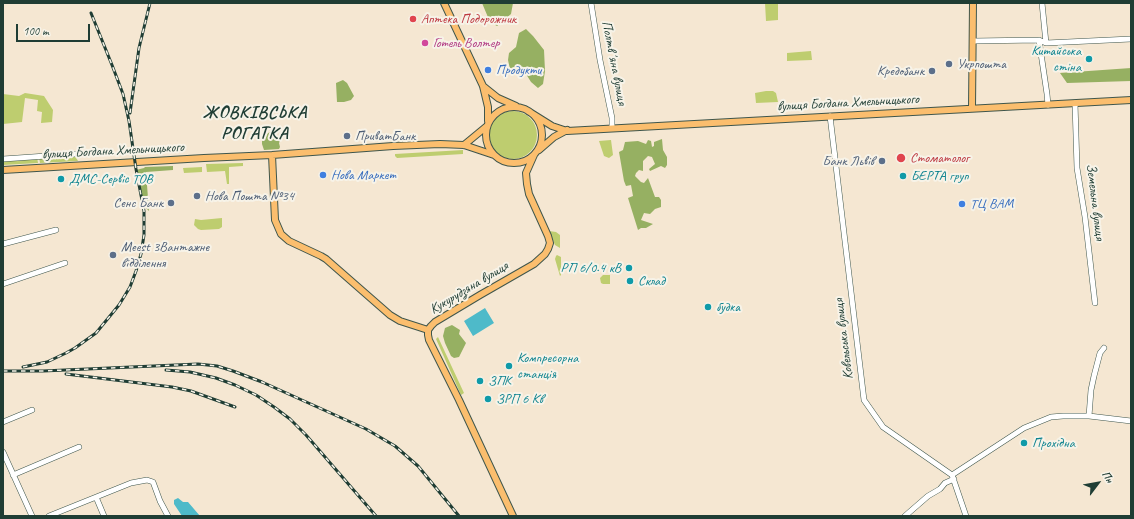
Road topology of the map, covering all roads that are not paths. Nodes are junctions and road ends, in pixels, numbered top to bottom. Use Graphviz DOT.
graph roads {
  1 [pos="444,3"];
  2 [pos="591,3"];
  3 [pos="973,3"];
  4 [pos="1042,3"];
  5 [pos="1131,39"];
  6 [pos="1039,40"];
  7 [pos="973,41"];
  8 [pos="1046,43"];
  9 [pos="483,86"];
  10 [pos="1131,100"];
  11 [pos="1075,103"];
  12 [pos="1048,105"];
  13 [pos="519,108"];
  14 [pos="972,108"];
  15 [pos="528,111"];
  16 [pos="830,116"];
  17 [pos="487,125"];
  18 [pos="612,128"];
  19 [pos="567,130"];
  20 [pos="464,145"];
  21 [pos="536,153"];
  22 [pos="75,154"];
  23 [pos="272,155"];
  24 [pos="494,156"];
  25 [pos="3,159"];
  26 [pos="3,170"];
  27 [pos="56,230"];
  28 [pos="3,244"];
  29 [pos="64,263"];
  30 [pos="3,284"];
  31 [pos="1095,303"];
  32 [pos="428,330"];
  33 [pos="1104,348"];
  34 [pos="32,410"];
  35 [pos="1089,416"];
  36 [pos="1131,421"];
  37 [pos="3,422"];
  38 [pos="79,447"];
  39 [pos="3,452"];
  40 [pos="13,475"];
  41 [pos="953,477"];
  42 [pos="96,497"];
  43 [pos="32,516"];
  44 [pos="49,516"];
  45 [pos="104,516"];
  46 [pos="168,516"];
  47 [pos="513,516"];
  48 [pos="905,516"];
  49 [pos="966,516"];
  1 -- 9 [label="main road"];
  2 -- 18 [label="street, Полтвʼяна вулиця"];
  3 -- 7 [label="main road"];
  4 -- 8 [label="street"];
  5 -- 8 [label="street"];
  6 -- 7 [label="street"];
  6 -- 8 [label="street"];
  6 -- 12 [label="street"];
  7 -- 14 [label="main road"];
  9 -- 13 [label="main road"];
  9 -- 17 [label="main road"];
  10 -- 11 [label="main road, вулиця Богдана Хмельницького"];
  11 -- 12 [label="main road, вулиця Богдана Хмельницького"];
  11 -- 31 [label="street, Земельна вулиця"];
  12 -- 14 [label="main road, вулиця Богдана Хмельницького"];
  13 -- 15 [label="main road"];
  13 -- 17 [label="main road"];
  14 -- 16 [label="main road, вулиця Богдана Хмельницького"];
  15 -- 19 [label="main road, вулиця Богдана Хмельницького"];
  15 -- 21 [label="main road"];
  16 -- 18 [label="main road, вулиця Богдана Хмельницького"];
  16 -- 41 [label="street, Ковельська вулиця"];
  17 -- 20 [label="main road"];
  17 -- 24 [label="main road"];
  18 -- 19 [label="main road, вулиця Богдана Хмельницького"];
  19 -- 21 [label="main road, вулиця Богдана Хмельницького"];
  20 -- 23 [label="main road, вулиця Богдана Хмельницького"];
  20 -- 24 [label="main road, вулиця Богдана Хмельницького"];
  21 -- 24 [label="main road"];
  21 -- 32 [label="main road, Кукурудзяна вулиця"];
  22 -- 25 [label="street"];
  23 -- 26 [label="main road, вулиця Богдана Хмельницького"];
  23 -- 32 [label="main road"];
  27 -- 28 [label="street"];
  29 -- 30 [label="street"];
  32 -- 47 [label="main road, Кукурудзяна вулиця"];
  33 -- 35 [label="street"];
  34 -- 37 [label="street"];
  35 -- 36 [label="street"];
  35 -- 41 [label="street"];
  38 -- 40 [label="street"];
  39 -- 40 [label="street"];
  40 -- 43 [label="street"];
  41 -- 48 [label="street"];
  41 -- 49 [label="street"];
  42 -- 44 [label="street"];
  42 -- 45 [label="street"];
  42 -- 46 [label="street"];
}
